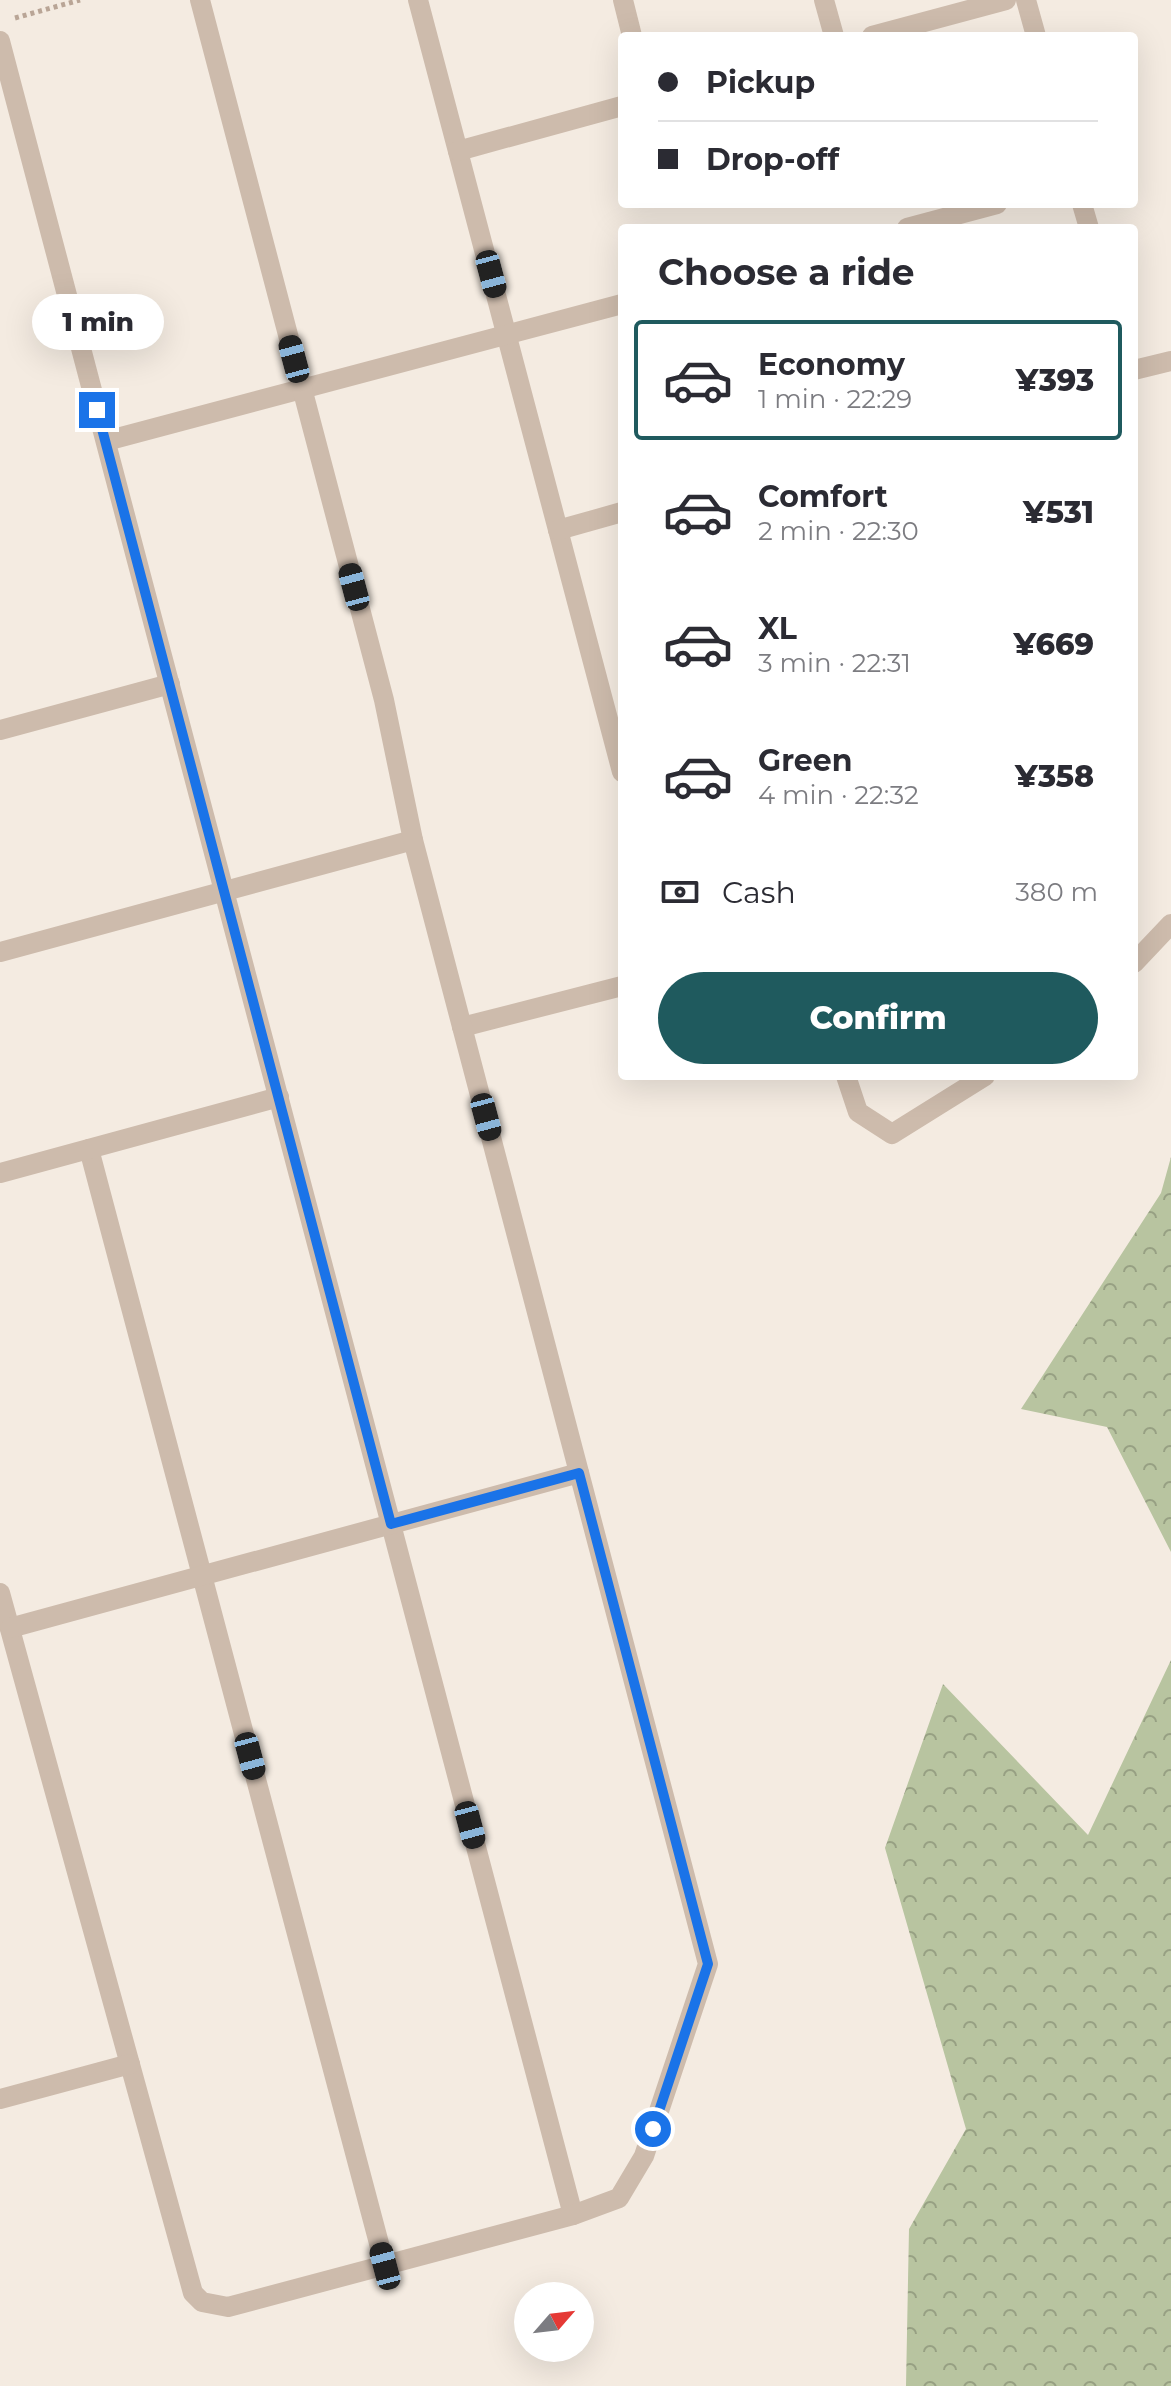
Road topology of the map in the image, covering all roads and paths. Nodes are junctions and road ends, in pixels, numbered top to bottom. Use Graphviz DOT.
graph roads {
  1 [pos="80,0"];
  2 [pos="200,0"];
  3 [pos="418,0"];
  4 [pos="623,0"];
  5 [pos="824,0"];
  6 [pos="1006,0"];
  7 [pos="1026,0"];
  8 [pos="13,19"];
  9 [pos="631,32"];
  10 [pos="833,32"];
  11 [pos="887,32"];
  12 [pos="1035,32"];
  13 [pos="0,41"];
  14 [pos="618,107"];
  15 [pos="458,151"];
  16 [pos="982,208"];
  17 [pos="922,224"];
  18 [pos="618,305"];
  19 [pos="507,335"];
  20 [pos="1171,361"];
  21 [pos="1138,369"];
  22 [pos="302,389"];
  23 [pos="106,441"];
  24 [pos="618,513"];
  25 [pos="558,530"];
  26 [pos="170,684"];
  27 [pos="0,730"];
  28 [pos="618,757"];
  29 [pos="413,840"];
  30 [pos="224,891"];
  31 [pos="1171,924"];
  32 [pos="0,952"];
  33 [pos="1138,959"];
  34 [pos="618,987"];
  35 [pos="462,1027"];
  36 [pos="847,1080"];
  37 [pos="979,1080"];
  38 [pos="279,1097"];
  39 [pos="89,1149"];
  40 [pos="0,1173"];
  41 [pos="579,1473"];
  42 [pos="391,1524"];
  43 [pos="202,1576"];
  44 [pos="0,1593"];
  45 [pos="10,1628"];
  46 [pos="130,2064"];
  47 [pos="0,2099"];
  48 [pos="573,2215"];
  49 [pos="385,2266"];
  1 -- 8 [label="path"];
  2 -- 22 [label="street"];
  3 -- 15 [label="street"];
  4 -- 9 [label="street"];
  5 -- 10 [label="street"];
  6 -- 11 [label="street"];
  7 -- 12 [label="street"];
  13 -- 23 [label="street"];
  14 -- 15 [label="street"];
  15 -- 19 [label="street"];
  16 -- 17 [label="street"];
  18 -- 19 [label="street"];
  19 -- 22 [label="street"];
  19 -- 25 [label="street"];
  20 -- 21 [label="street"];
  22 -- 23 [label="street"];
  22 -- 29 [label="street"];
  23 -- 26 [label="street"];
  24 -- 25 [label="street"];
  25 -- 28 [label="street"];
  26 -- 27 [label="street"];
  26 -- 30 [label="street"];
  29 -- 30 [label="street"];
  29 -- 35 [label="street"];
  30 -- 32 [label="street"];
  30 -- 38 [label="street"];
  31 -- 33 [label="street"];
  34 -- 35 [label="street"];
  35 -- 41 [label="street"];
  36 -- 37 [label="street"];
  38 -- 39 [label="street"];
  38 -- 42 [label="street"];
  39 -- 40 [label="street"];
  39 -- 43 [label="street"];
  41 -- 42 [label="street"];
  41 -- 48 [label="street"];
  42 -- 43 [label="street"];
  42 -- 48 [label="street"];
  43 -- 45 [label="street"];
  43 -- 49 [label="street"];
  44 -- 45 [label="street"];
  45 -- 46 [label="street"];
  46 -- 47 [label="street"];
  46 -- 49 [label="street"];
  48 -- 49 [label="street"];
}
